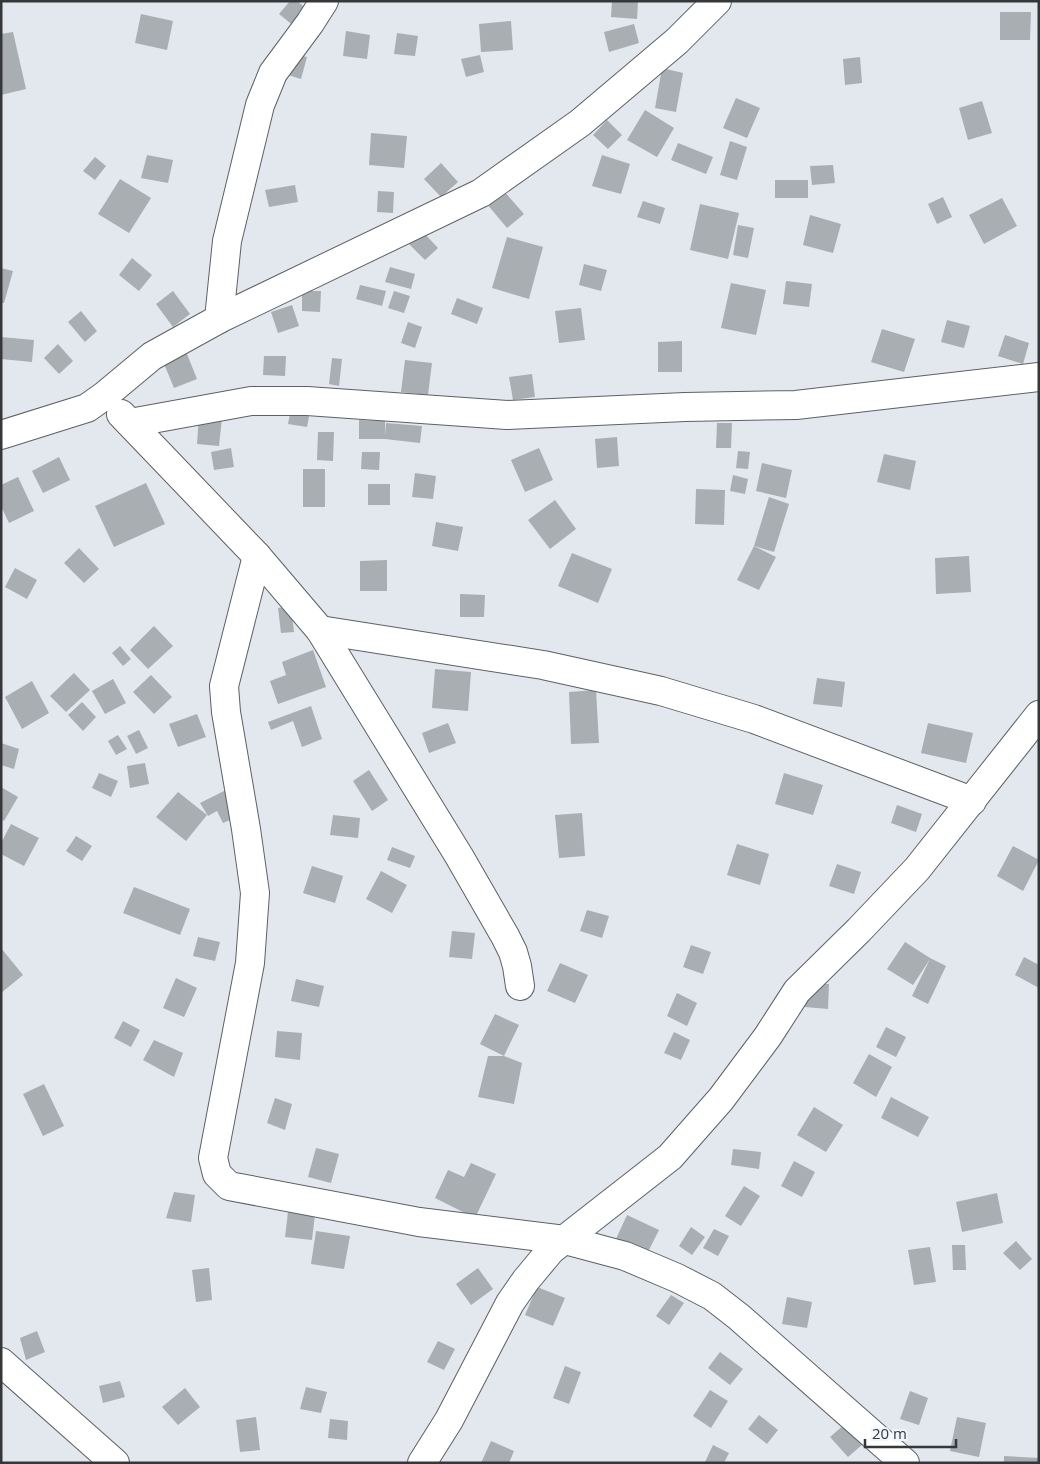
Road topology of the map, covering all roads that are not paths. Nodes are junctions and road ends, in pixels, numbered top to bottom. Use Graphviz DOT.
graph roads {
  1 [pos="324,1"];
  2 [pos="717,1"];
  3 [pos="220,319"];
  4 [pos="1039,377"];
  5 [pos="104,396"];
  6 [pos="130,423"];
  7 [pos="1,436"];
  8 [pos="257,556"];
  9 [pos="320,630"];
  10 [pos="1039,715"];
  11 [pos="972,801"];
  12 [pos="520,986"];
  13 [pos="565,1240"];
  14 [pos="1,1362"];
  15 [pos="115,1463"];
  16 [pos="422,1463"];
  17 [pos="905,1463"];
  1 -- 3 [label="street"];
  2 -- 3 [label="street"];
  3 -- 5 [label="street"];
  4 -- 6 [label="street"];
  5 -- 6 [label="street"];
  5 -- 7 [label="street"];
  6 -- 8 [label="street"];
  8 -- 9 [label="street"];
  8 -- 13 [label="street"];
  9 -- 11 [label="street"];
  9 -- 12 [label="street"];
  10 -- 11 [label="street"];
  11 -- 13 [label="street"];
  13 -- 16 [label="street"];
  13 -- 17 [label="street"];
  14 -- 15 [label="street"];
}
